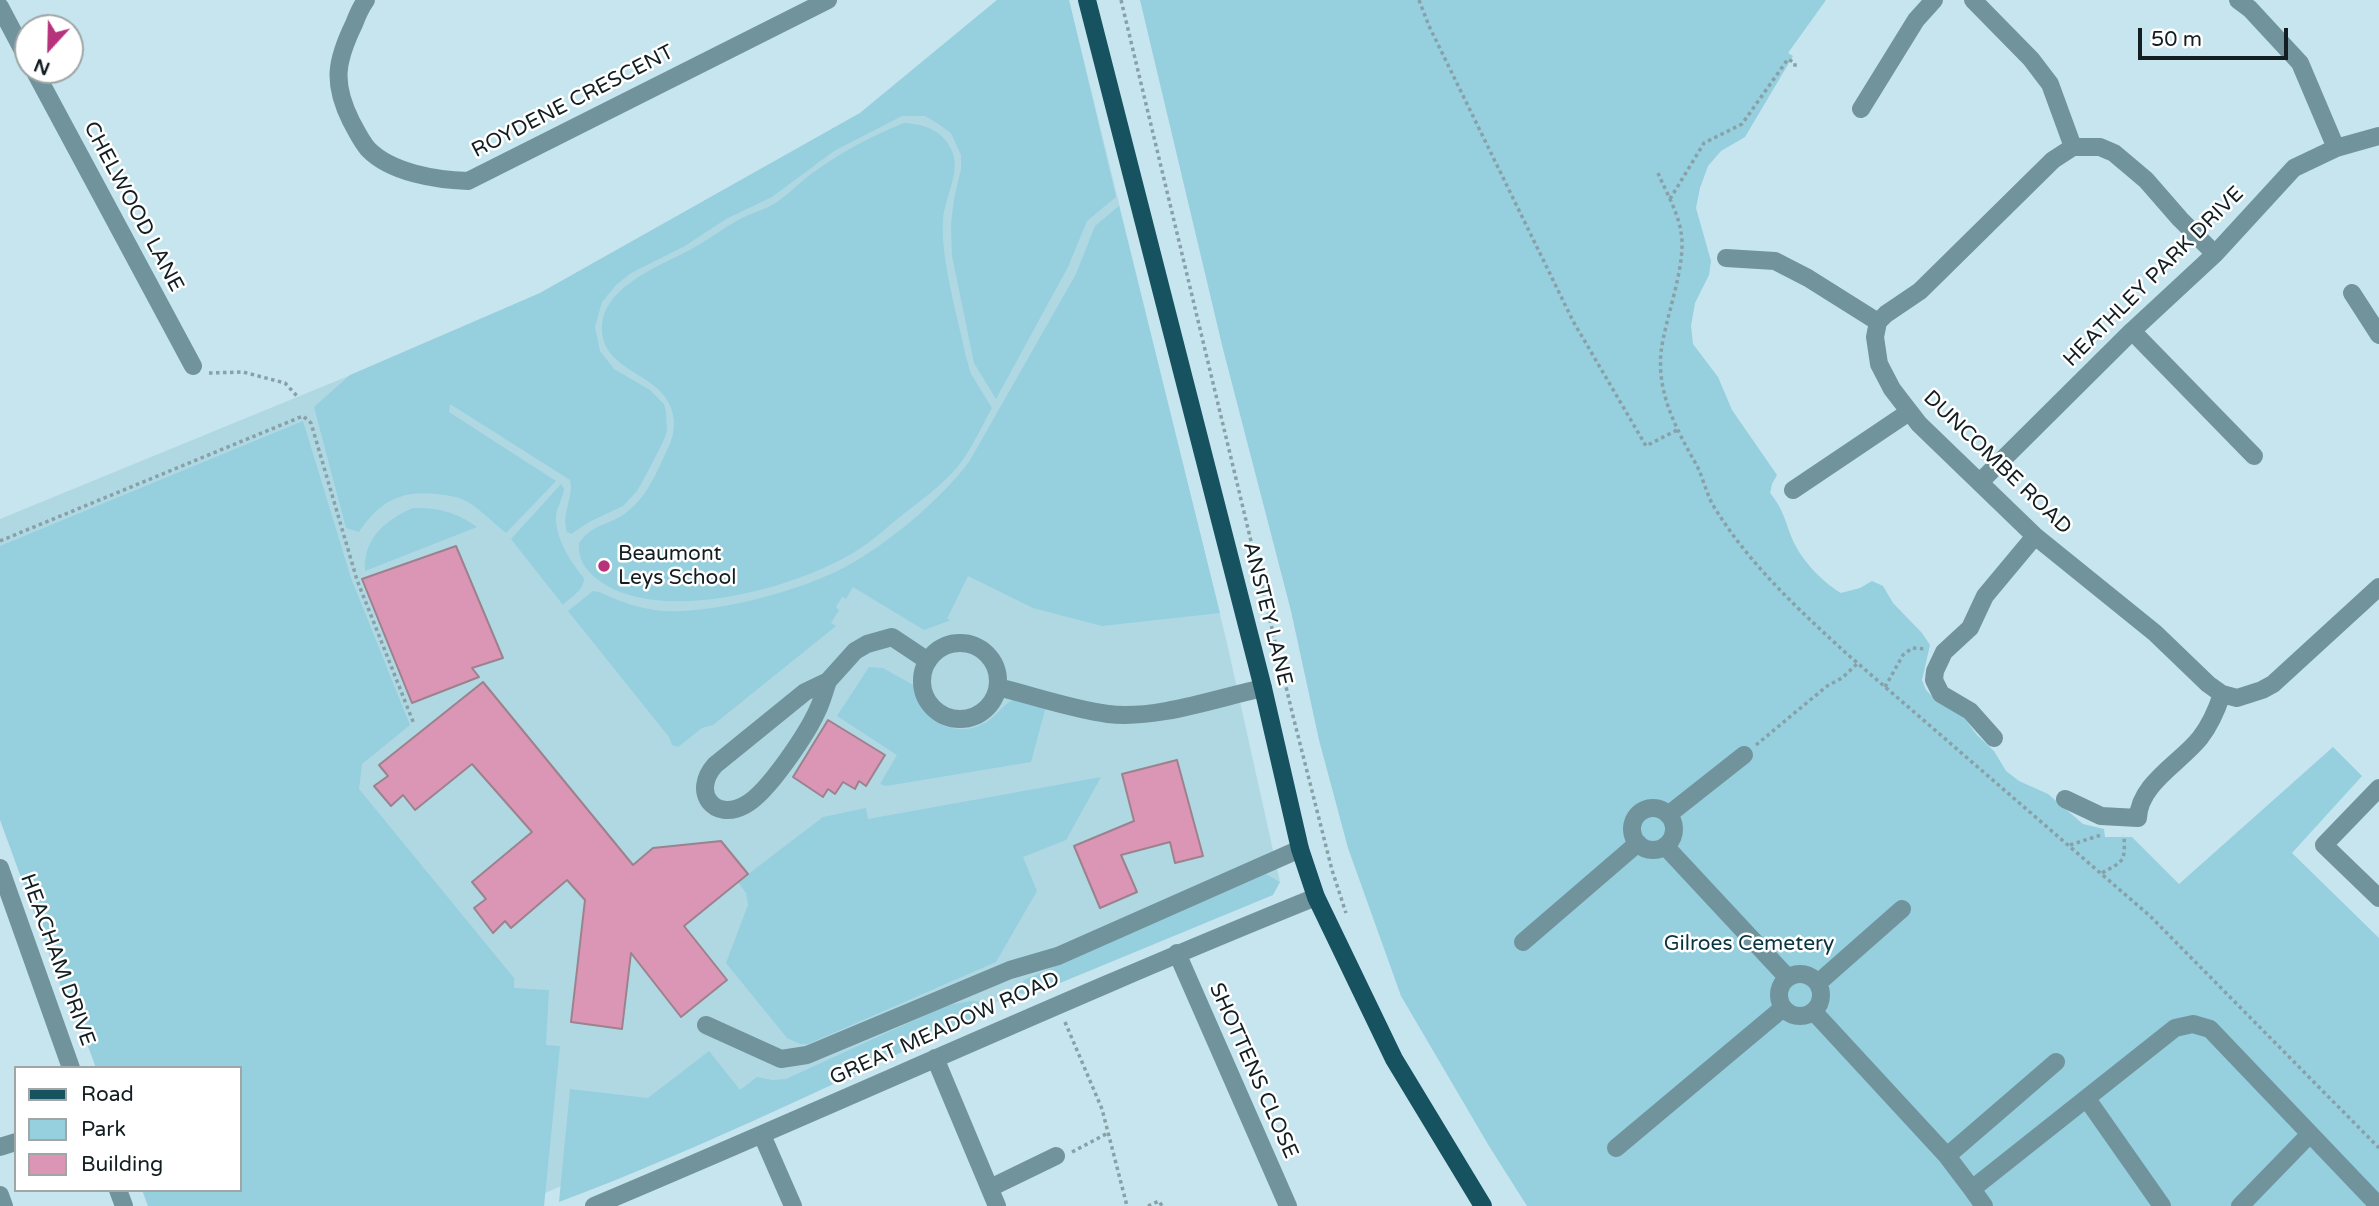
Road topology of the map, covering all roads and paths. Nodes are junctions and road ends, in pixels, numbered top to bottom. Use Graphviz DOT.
graph roads {
  1 [pos="366,0"];
  2 [pos="828,0"];
  3 [pos="1087,0"];
  4 [pos="1121,0"];
  5 [pos="1419,0"];
  6 [pos="1934,0"];
  7 [pos="1973,0"];
  8 [pos="2238,0"];
  9 [pos="0,7"];
  10 [pos="14,34"];
  11 [pos="1795,70"];
  12 [pos="42,84"];
  13 [pos="1861,109"];
  14 [pos="2379,135"];
  15 [pos="2073,147"];
  16 [pos="2336,148"];
  17 [pos="1658,173"];
  18 [pos="1670,199"];
  19 [pos="2215,254"];
  20 [pos="1726,258"];
  21 [pos="2352,293"];
  22 [pos="1878,322"];
  23 [pos="2132,331"];
  24 [pos="2379,335"];
  25 [pos="193,366"];
  26 [pos="297,397"];
  27 [pos="1909,411"];
  28 [pos="1677,429"];
  29 [pos="2254,456"];
  30 [pos="1980,482"];
  31 [pos="1793,490"];
  32 [pos="2035,536"];
  33 [pos="0,541"];
  34 [pos="2379,587"];
  35 [pos="1944,652"];
  36 [pos="928,661"];
  37 [pos="1858,663"];
  38 [pos="828,681"];
  39 [pos="998,687"];
  40 [pos="1885,687"];
  41 [pos="1263,688"];
  42 [pos="2222,694"];
  43 [pos="414,724"];
  44 [pos="1994,738"];
  45 [pos="1744,755"];
  46 [pos="2379,788"];
  47 [pos="2065,799"];
  48 [pos="1668,815"];
  49 [pos="2131,824"];
  50 [pos="1638,843"];
  51 [pos="1665,846"];
  52 [pos="1300,849"];
  53 [pos="0,868"];
  54 [pos="2102,873"];
  55 [pos="1316,897"];
  56 [pos="2379,898"];
  57 [pos="1902,909"];
  58 [pos="1349,920"];
  59 [pos="1523,942"];
  60 [pos="1177,953"];
  61 [pos="1788,978"];
  62 [pos="1818,983"];
  63 [pos="1058,1004"];
  64 [pos="1783,1008"];
  65 [pos="1814,1012"];
  66 [pos="706,1025"];
  67 [pos="935,1058"];
  68 [pos="2056,1062"];
  69 [pos="70,1066"];
  70 [pos="2087,1099"];
  71 [pos="1108,1133"];
  72 [pos="762,1135"];
  73 [pos="2309,1135"];
  74 [pos="1616,1148"];
  75 [pos="2379,1148"];
  76 [pos="1056,1156"];
  77 [pos="1947,1156"];
  78 [pos="990,1188"];
  79 [pos="1972,1189"];
  80 [pos="0,1195"];
  81 [pos="4,1206"];
  82 [pos="594,1206"];
  83 [pos="793,1206"];
  84 [pos="997,1206"];
  85 [pos="1127,1206"];
  86 [pos="1149,1206"];
  87 [pos="1162,1206"];
  88 [pos="1287,1206"];
  89 [pos="1483,1206"];
  90 [pos="1984,1206"];
  91 [pos="2162,1206"];
  92 [pos="2239,1206"];
  93 [pos="2379,1206"];
  1 -- 2 [label="street, ROYDENE CRESCENT"];
  3 -- 41 [label="main road, ANSTEY LANE"];
  4 -- 58 [label="path"];
  5 -- 28 [label="path"];
  6 -- 13 [label="street"];
  7 -- 15 [label="street"];
  8 -- 16 [label="street"];
  9 -- 10 [label="street"];
  11 -- 18 [label="path"];
  12 -- 25 [label="street, CHELWOOD LANE"];
  14 -- 16 [label="street, HEATHLEY PARK DRIVE"];
  15 -- 19 [label="street"];
  15 -- 22 [label="street"];
  16 -- 19 [label="street, HEATHLEY PARK DRIVE"];
  17 -- 18 [label="path"];
  18 -- 28 [label="path"];
  19 -- 23 [label="street, HEATHLEY PARK DRIVE"];
  20 -- 22 [label="street"];
  21 -- 24 [label="street"];
  22 -- 27 [label="street, DUNCOMBE ROAD"];
  23 -- 29 [label="street"];
  23 -- 30 [label="street, HEATHLEY PARK DRIVE"];
  25 -- 26 [label="path"];
  27 -- 30 [label="street, DUNCOMBE ROAD"];
  27 -- 31 [label="street"];
  28 -- 37 [label="path"];
  30 -- 32 [label="street, DUNCOMBE ROAD"];
  32 -- 35 [label="street"];
  32 -- 42 [label="street, DUNCOMBE ROAD"];
  33 -- 43 [label="path"];
  34 -- 42 [label="street"];
  35 -- 40 [label="path"];
  35 -- 44 [label="street"];
  36 -- 38 [label="street"];
  36 -- 39 [label="street"];
  36 -- 39 [label="street"];
  37 -- 40 [label="path"];
  37 -- 45 [label="path"];
  38 -- 38 [label="street"];
  39 -- 41 [label="street"];
  40 -- 54 [label="path"];
  41 -- 52 [label="main road, ANSTEY LANE"];
  42 -- 49 [label="street"];
  45 -- 48 [label="street"];
  46 -- 56 [label="street"];
  47 -- 49 [label="street"];
  48 -- 50 [label="street"];
  48 -- 51 [label="street"];
  49 -- 54 [label="path"];
  50 -- 51 [label="street"];
  50 -- 59 [label="street"];
  51 -- 61 [label="street"];
  52 -- 55 [label="main road, ANSTEY LANE"];
  52 -- 66 [label="street"];
  53 -- 69 [label="street, HEACHAM DRIVE"];
  54 -- 75 [label="path"];
  55 -- 60 [label="street, GREAT MEADOW ROAD"];
  55 -- 89 [label="main road, ANSTEY LANE"];
  57 -- 62 [label="street"];
  60 -- 63 [label="street, GREAT MEADOW ROAD"];
  60 -- 88 [label="street, SHOTTENS CLOSE"];
  61 -- 62 [label="street"];
  61 -- 64 [label="street"];
  62 -- 65 [label="street"];
  63 -- 67 [label="street, GREAT MEADOW ROAD"];
  63 -- 71 [label="path"];
  64 -- 65 [label="street"];
  64 -- 74 [label="street"];
  65 -- 77 [label="street"];
  67 -- 72 [label="street, GREAT MEADOW ROAD"];
  67 -- 78 [label="street"];
  68 -- 77 [label="street"];
  70 -- 73 [label="street"];
  70 -- 79 [label="street"];
  70 -- 91 [label="street"];
  71 -- 76 [label="path"];
  71 -- 85 [label="path"];
  72 -- 82 [label="street, GREAT MEADOW ROAD"];
  72 -- 83 [label="street"];
  73 -- 92 [label="street"];
  73 -- 93 [label="street"];
  76 -- 78 [label="street"];
  77 -- 79 [label="street"];
  78 -- 84 [label="street"];
  79 -- 90 [label="street"];
  80 -- 81 [label="street"];
  86 -- 87 [label="path"];
}
